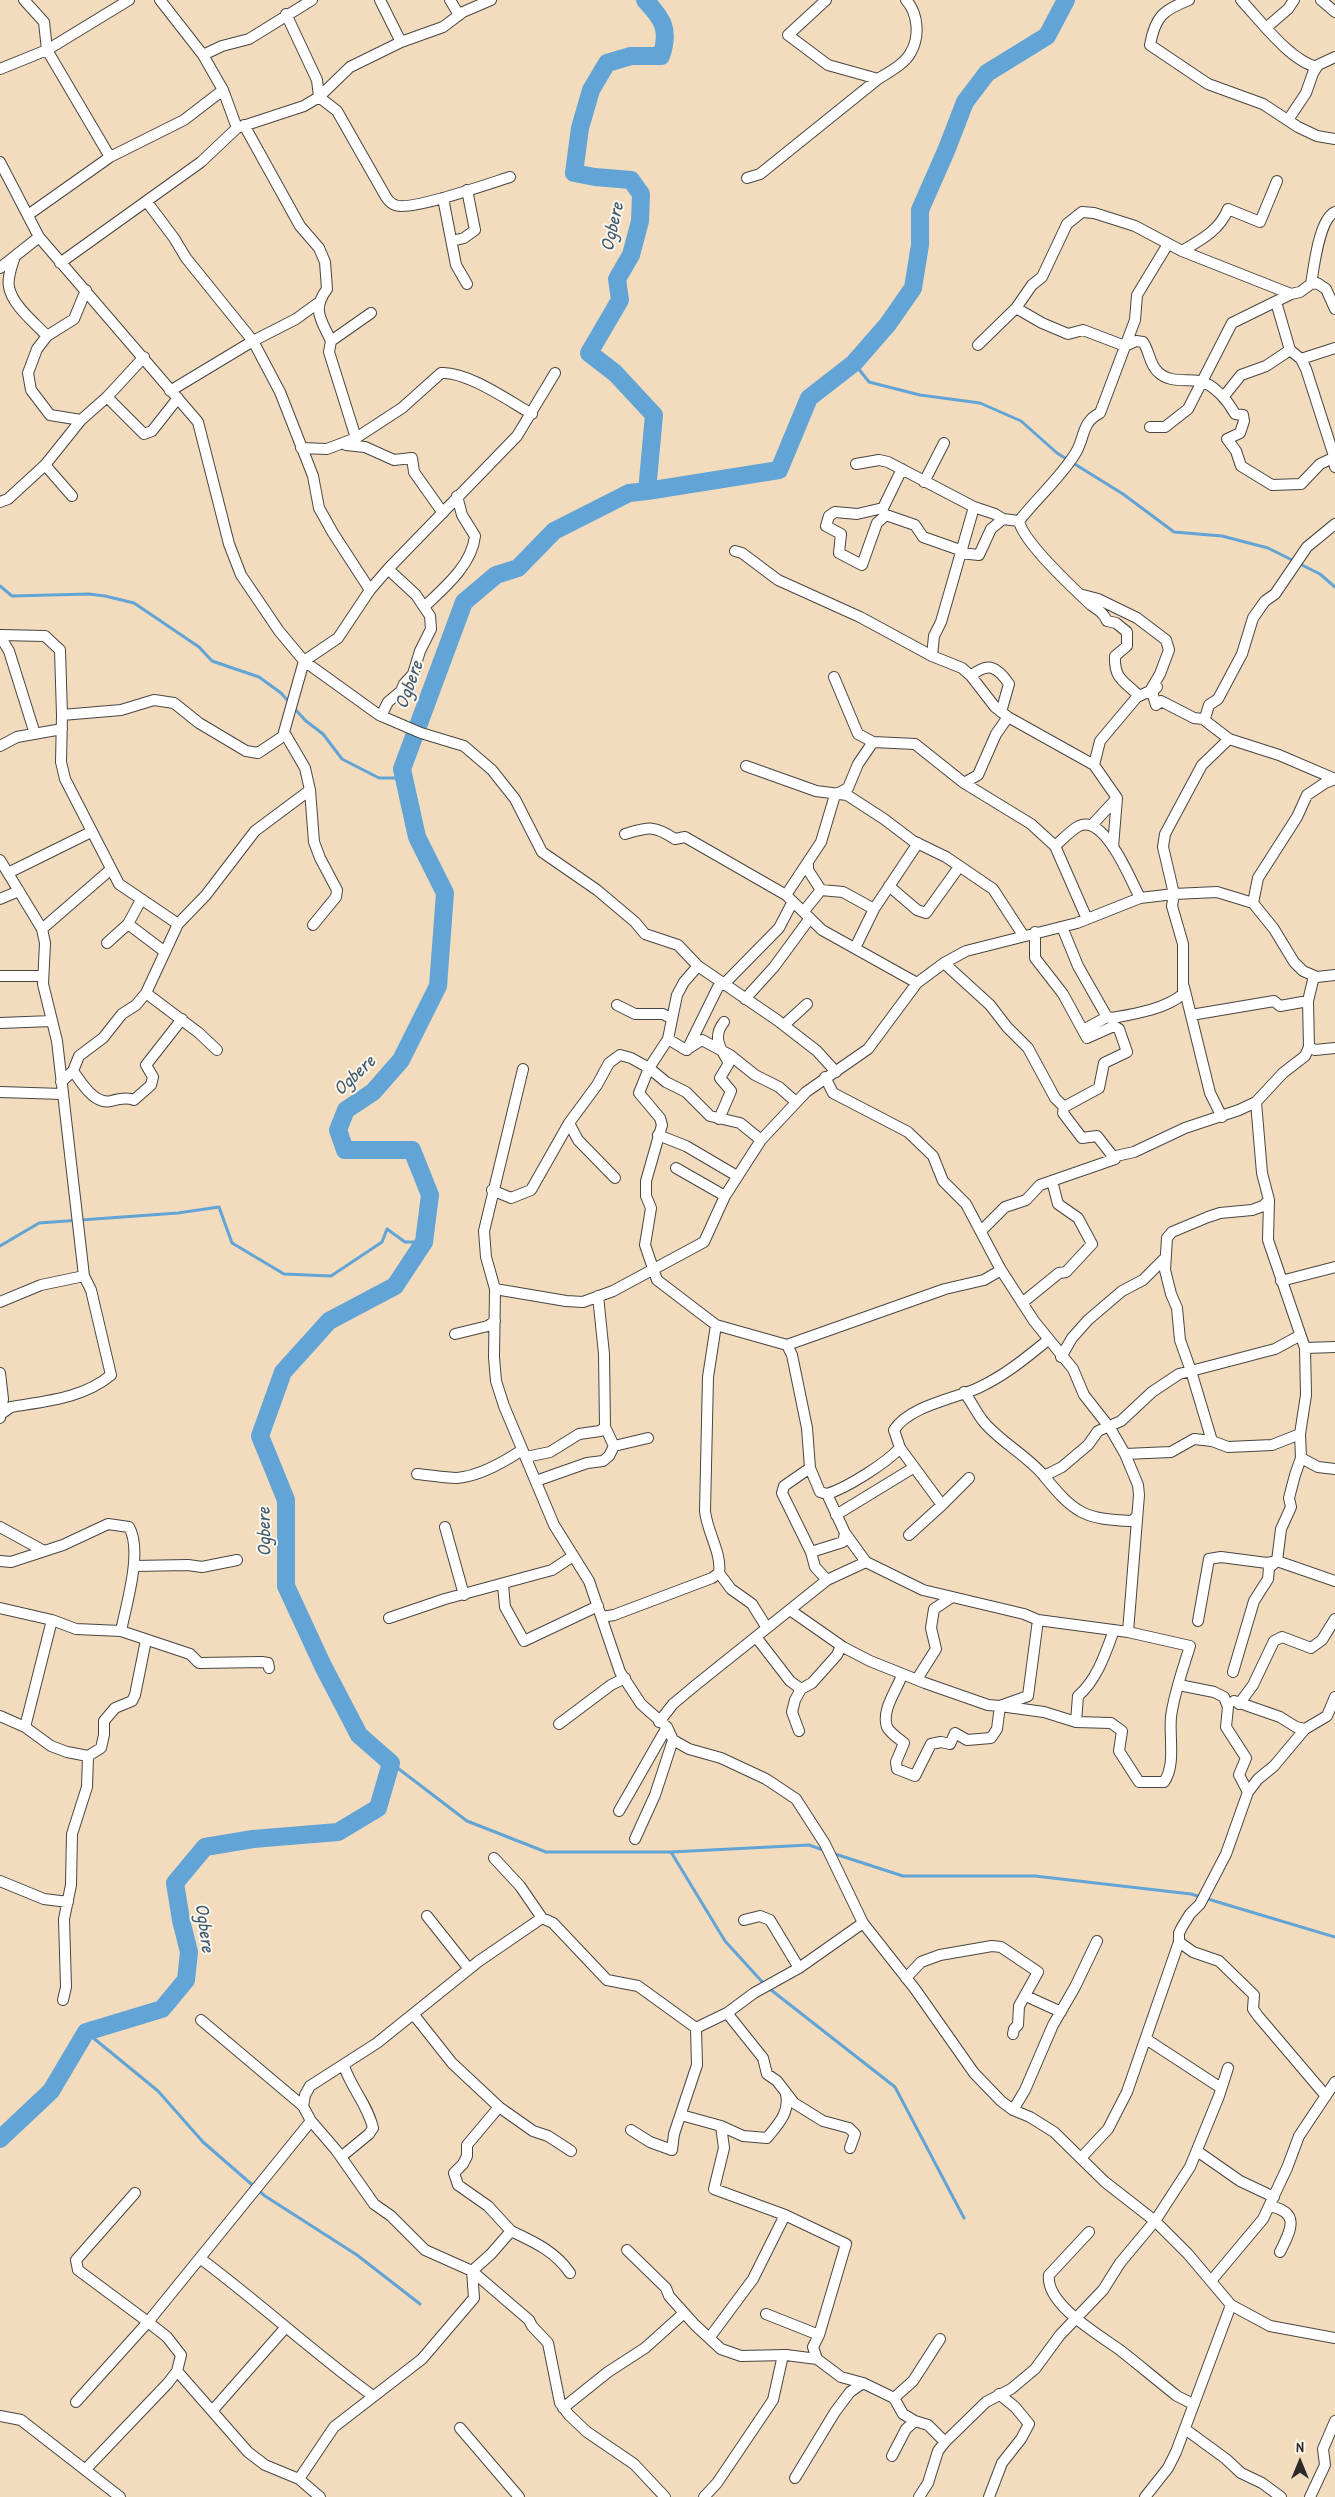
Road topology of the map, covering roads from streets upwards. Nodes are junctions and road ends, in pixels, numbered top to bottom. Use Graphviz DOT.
graph roads {
  1 [pos="24,0"];
  2 [pos="128,0"];
  3 [pos="160,0"];
  4 [pos="312,0"];
  5 [pos="380,0"];
  6 [pos="450,0"];
  7 [pos="491,0"];
  8 [pos="826,0"];
  9 [pos="906,0"];
  10 [pos="1189,0"];
  11 [pos="1242,0"];
  12 [pos="1294,0"];
  13 [pos="1321,0"];
  14 [pos="1335,12"];
  15 [pos="286,14"];
  16 [pos="459,15"];
  17 [pos="1267,27"];
  18 [pos="401,42"];
  19 [pos="46,50"];
  20 [pos="203,55"];
  21 [pos="1335,57"];
  22 [pos="1318,66"];
  23 [pos="0,69"];
  24 [pos="878,79"];
  25 [pos="223,90"];
  26 [pos="319,97"];
  27 [pos="1288,120"];
  28 [pos="241,126"];
  29 [pos="1335,139"];
  30 [pos="110,157"];
  31 [pos="0,162"];
  32 [pos="510,177"];
  33 [pos="747,178"];
  34 [pos="1277,181"];
  35 [pos="466,190"];
  36 [pos="443,198"];
  37 [pos="147,202"];
  38 [pos="1335,212"];
  39 [pos="28,215"];
  40 [pos="39,237"];
  41 [pos="452,240"];
  42 [pos="1168,244"];
  43 [pos="1182,251"];
  44 [pos="15,256"];
  45 [pos="60,263"];
  46 [pos="0,268"];
  47 [pos="466,284"];
  48 [pos="1311,284"];
  49 [pos="86,290"];
  50 [pos="1291,294"];
  51 [pos="1276,302"];
  52 [pos="318,303"];
  53 [pos="1016,308"];
  54 [pos="1335,309"];
  55 [pos="371,314"];
  56 [pos="46,336"];
  57 [pos="253,341"];
  58 [pos="331,342"];
  59 [pos="978,345"];
  60 [pos="1125,346"];
  61 [pos="1335,348"];
  62 [pos="1290,350"];
  63 [pos="144,358"];
  64 [pos="1301,359"];
  65 [pos="555,373"];
  66 [pos="1200,381"];
  67 [pos="170,391"];
  68 [pos="1225,396"];
  69 [pos="107,397"];
  70 [pos="178,398"];
  71 [pos="532,414"];
  72 [pos="81,420"];
  73 [pos="1150,427"];
  74 [pos="356,438"];
  75 [pos="944,443"];
  76 [pos="341,445"];
  77 [pos="301,448"];
  78 [pos="1334,462"];
  79 [pos="856,464"];
  80 [pos="45,465"];
  81 [pos="902,469"];
  82 [pos="924,482"];
  83 [pos="72,496"];
  84 [pos="457,496"];
  85 [pos="0,502"];
  86 [pos="974,507"];
  87 [pos="443,513"];
  88 [pos="1003,519"];
  89 [pos="1019,521"];
  90 [pos="1335,524"];
  91 [pos="735,551"];
  92 [pos="960,551"];
  93 [pos="388,568"];
  94 [pos="370,590"];
  95 [pos="1082,595"];
  96 [pos="424,606"];
  97 [pos="0,635"];
  98 [pos="932,656"];
  99 [pos="304,661"];
  100 [pos="1160,674"];
  101 [pos="971,676"];
  102 [pos="834,677"];
  103 [pos="1137,697"];
  104 [pos="62,714"];
  105 [pos="1004,715"];
  106 [pos="381,716"];
  107 [pos="1203,719"];
  108 [pos="62,729"];
  109 [pos="35,734"];
  110 [pos="285,735"];
  111 [pos="1230,739"];
  112 [pos="873,742"];
  113 [pos="0,746"];
  114 [pos="1094,765"];
  115 [pos="746,766"];
  116 [pos="1335,779"];
  117 [pos="964,783"];
  118 [pos="310,790"];
  119 [pos="848,792"];
  120 [pos="835,795"];
  121 [pos="1117,798"];
  122 [pos="1092,825"];
  123 [pos="92,832"];
  124 [pos="625,834"];
  125 [pos="918,843"];
  126 [pos="1055,846"];
  127 [pos="1113,848"];
  128 [pos="0,860"];
  129 [pos="808,864"];
  130 [pos="960,867"];
  131 [pos="110,870"];
  132 [pos="8,872"];
  133 [pos="889,886"];
  134 [pos="821,890"];
  135 [pos="19,891"];
  136 [pos="1174,894"];
  137 [pos="1140,898"];
  138 [pos="0,899"];
  139 [pos="789,899"];
  140 [pos="141,900"];
  141 [pos="1252,903"];
  142 [pos="874,909"];
  143 [pos="807,915"];
  144 [pos="1087,919"];
  145 [pos="128,924"];
  146 [pos="178,924"];
  147 [pos="313,925"];
  148 [pos="1062,927"];
  149 [pos="42,929"];
  150 [pos="1035,932"];
  151 [pos="1023,936"];
  152 [pos="107,943"];
  153 [pos="854,948"];
  154 [pos="165,952"];
  155 [pos="944,963"];
  156 [pos="698,966"];
  157 [pos="1335,975"];
  158 [pos="0,976"];
  159 [pos="43,976"];
  160 [pos="1314,976"];
  161 [pos="916,983"];
  162 [pos="722,984"];
  163 [pos="1184,986"];
  164 [pos="146,993"];
  165 [pos="745,999"];
  166 [pos="1308,1001"];
  167 [pos="807,1004"];
  168 [pos="617,1005"];
  169 [pos="1190,1015"];
  170 [pos="1107,1017"];
  171 [pos="182,1019"];
  172 [pos="672,1019"];
  173 [pos="52,1020"];
  174 [pos="724,1022"];
  175 [pos="0,1023"];
  176 [pos="784,1025"];
  177 [pos="1084,1030"];
  178 [pos="668,1039"];
  179 [pos="1309,1047"];
  180 [pos="1335,1048"];
  181 [pos="217,1050"];
  182 [pos="686,1050"];
  183 [pos="721,1050"];
  184 [pos="649,1068"];
  185 [pos="523,1069"];
  186 [pos="73,1070"];
  187 [pos="836,1072"];
  188 [pos="825,1078"];
  189 [pos="61,1082"];
  190 [pos="0,1092"];
  191 [pos="62,1094"];
  192 [pos="796,1102"];
  193 [pos="1256,1102"];
  194 [pos="1064,1107"];
  195 [pos="1222,1117"];
  196 [pos="719,1118"];
  197 [pos="569,1123"];
  198 [pos="658,1135"];
  199 [pos="761,1140"];
  200 [pos="1115,1159"];
  201 [pos="676,1168"];
  202 [pos="737,1176"];
  203 [pos="615,1178"];
  204 [pos="1052,1181"];
  205 [pos="492,1190"];
  206 [pos="725,1196"];
  207 [pos="1268,1200"];
  208 [pos="982,1231"];
  209 [pos="1166,1257"];
  210 [pos="651,1268"];
  211 [pos="1335,1268"];
  212 [pos="1001,1270"];
  213 [pos="84,1276"];
  214 [pos="1281,1281"];
  215 [pos="495,1289"];
  216 [pos="598,1296"];
  217 [pos="0,1302"];
  218 [pos="1022,1303"];
  219 [pos="495,1320"];
  220 [pos="716,1325"];
  221 [pos="455,1334"];
  222 [pos="1299,1336"];
  223 [pos="1048,1340"];
  224 [pos="791,1344"];
  225 [pos="1335,1346"];
  226 [pos="1305,1348"];
  227 [pos="1061,1357"];
  228 [pos="1191,1371"];
  229 [pos="0,1373"];
  230 [pos="964,1392"];
  231 [pos="1,1417"];
  232 [pos="605,1427"];
  233 [pos="1110,1428"];
  234 [pos="1300,1434"];
  235 [pos="648,1438"];
  236 [pos="1212,1441"];
  237 [pos="614,1446"];
  238 [pos="900,1448"];
  239 [pos="524,1453"];
  240 [pos="1125,1454"];
  241 [pos="1302,1458"];
  242 [pos="810,1468"];
  243 [pos="913,1468"];
  244 [pos="1335,1469"];
  245 [pos="417,1474"];
  246 [pos="1044,1476"];
  247 [pos="969,1478"];
  248 [pos="536,1481"];
  249 [pos="824,1493"];
  250 [pos="942,1505"];
  251 [pos="836,1515"];
  252 [pos="1136,1517"];
  253 [pos="0,1527"];
  254 [pos="445,1527"];
  255 [pos="845,1533"];
  256 [pos="909,1535"];
  257 [pos="44,1551"];
  258 [pos="811,1552"];
  259 [pos="573,1556"];
  260 [pos="237,1560"];
  261 [pos="0,1561"];
  262 [pos="1277,1561"];
  263 [pos="866,1562"];
  264 [pos="134,1566"];
  265 [pos="719,1573"];
  266 [pos="827,1580"];
  267 [pos="1335,1581"];
  268 [pos="502,1585"];
  269 [pos="464,1595"];
  270 [pos="952,1597"];
  271 [pos="598,1606"];
  272 [pos="0,1608"];
  273 [pos="790,1610"];
  274 [pos="602,1617"];
  275 [pos="389,1618"];
  276 [pos="1335,1619"];
  277 [pos="52,1620"];
  278 [pos="1038,1620"];
  279 [pos="1198,1622"];
  280 [pos="767,1628"];
  281 [pos="1114,1630"];
  282 [pos="121,1631"];
  283 [pos="1128,1632"];
  284 [pos="756,1637"];
  285 [pos="146,1640"];
  286 [pos="841,1646"];
  287 [pos="269,1668"];
  288 [pos="1233,1672"];
  289 [pos="902,1674"];
  290 [pos="625,1678"];
  291 [pos="917,1679"];
  292 [pos="1179,1685"];
  293 [pos="801,1689"];
  294 [pos="1224,1697"];
  295 [pos="1335,1697"];
  296 [pos="1240,1704"];
  297 [pos="1000,1706"];
  298 [pos="0,1716"];
  299 [pos="1331,1718"];
  300 [pos="1076,1722"];
  301 [pos="559,1724"];
  302 [pos="663,1724"];
  303 [pos="25,1727"];
  304 [pos="1304,1728"];
  305 [pos="799,1731"];
  306 [pos="673,1740"];
  307 [pos="88,1756"];
  308 [pos="1248,1792"];
  309 [pos="619,1811"];
  310 [pos="635,1839"];
  311 [pos="494,1858"];
  312 [pos="0,1881"];
  313 [pos="68,1902"];
  314 [pos="427,1916"];
  315 [pos="542,1918"];
  316 [pos="744,1920"];
  317 [pos="863,1923"];
  318 [pos="1097,1941"];
  319 [pos="1179,1942"];
  320 [pos="799,1968"];
  321 [pos="469,1969"];
  322 [pos="906,1978"];
  323 [pos="1026,1996"];
  324 [pos="63,2000"];
  325 [pos="1061,2012"];
  326 [pos="728,2013"];
  327 [pos="414,2015"];
  328 [pos="201,2020"];
  329 [pos="696,2028"];
  330 [pos="1013,2034"];
  331 [pos="1146,2039"];
  332 [pos="344,2066"];
  333 [pos="1228,2068"];
  334 [pos="1335,2082"];
  335 [pos="1221,2088"];
  336 [pos="786,2093"];
  337 [pos="1326,2096"];
  338 [pos="303,2106"];
  339 [pos="499,2107"];
  340 [pos="1013,2110"];
  341 [pos="681,2115"];
  342 [pos="310,2121"];
  343 [pos="721,2126"];
  344 [pos="631,2130"];
  345 [pos="850,2148"];
  346 [pos="571,2151"];
  347 [pos="1197,2151"];
  348 [pos="341,2157"];
  349 [pos="1081,2158"];
  350 [pos="135,2193"];
  351 [pos="1271,2201"];
  352 [pos="785,2215"];
  353 [pos="1155,2220"];
  354 [pos="511,2231"];
  355 [pos="1089,2232"];
  356 [pos="627,2250"];
  357 [pos="1280,2252"];
  358 [pos="201,2259"];
  359 [pos="472,2271"];
  360 [pos="570,2273"];
  361 [pos="1211,2281"];
  362 [pos="489,2284"];
  363 [pos="474,2298"];
  364 [pos="1231,2305"];
  365 [pos="684,2313"];
  366 [pos="766,2314"];
  367 [pos="1076,2318"];
  368 [pos="148,2322"];
  369 [pos="286,2327"];
  370 [pos="819,2335"];
  371 [pos="710,2337"];
  372 [pos="1335,2338"];
  373 [pos="940,2339"];
  374 [pos="783,2355"];
  375 [pos="817,2359"];
  376 [pos="177,2371"];
  377 [pos="863,2383"];
  378 [pos="999,2394"];
  379 [pos="373,2396"];
  380 [pos="894,2398"];
  381 [pos="76,2402"];
  382 [pos="1193,2404"];
  383 [pos="563,2408"];
  384 [pos="213,2410"];
  385 [pos="0,2416"];
  386 [pos="915,2421"];
  387 [pos="1335,2421"];
  388 [pos="460,2428"];
  389 [pos="1185,2429"];
  390 [pos="945,2442"];
  391 [pos="892,2456"];
  392 [pos="85,2470"];
  393 [pos="795,2478"];
  394 [pos="299,2479"];
  395 [pos="120,2497"];
  396 [pos="320,2497"];
  397 [pos="519,2497"];
  398 [pos="665,2497"];
  399 [pos="704,2497"];
  400 [pos="919,2497"];
  401 [pos="989,2497"];
  402 [pos="1145,2497"];
  403 [pos="1281,2497"];
  404 [pos="1310,2497"];
  1 -- 19 [label="street"];
  2 -- 19 [label="street"];
  3 -- 20 [label="street"];
  4 -- 15 [label="street"];
  5 -- 18 [label="street"];
  6 -- 16 [label="street"];
  7 -- 16 [label="street"];
  8 -- 24 [label="street"];
  9 -- 24 [label="street"];
  10 -- 27 [label="street"];
  11 -- 17 [label="street"];
  12 -- 17 [label="street"];
  13 -- 14 [label="street"];
  15 -- 20 [label="street"];
  15 -- 26 [label="street"];
  16 -- 18 [label="street"];
  17 -- 22 [label="street"];
  18 -- 26 [label="street"];
  19 -- 23 [label="street"];
  19 -- 30 [label="street"];
  20 -- 25 [label="street"];
  21 -- 22 [label="street"];
  22 -- 27 [label="street"];
  24 -- 33 [label="street"];
  25 -- 28 [label="street"];
  25 -- 30 [label="street"];
  26 -- 28 [label="street"];
  26 -- 36 [label="street"];
  27 -- 29 [label="street"];
  28 -- 37 [label="street"];
  28 -- 52 [label="street"];
  30 -- 39 [label="street"];
  31 -- 39 [label="street"];
  32 -- 35 [label="street"];
  34 -- 43 [label="street"];
  35 -- 36 [label="street"];
  35 -- 41 [label="street"];
  36 -- 41 [label="street"];
  37 -- 45 [label="street"];
  37 -- 57 [label="street"];
  38 -- 48 [label="street"];
  39 -- 40 [label="street"];
  40 -- 44 [label="street"];
  40 -- 45 [label="street"];
  41 -- 47 [label="street"];
  42 -- 43 [label="street"];
  42 -- 53 [label="street"];
  42 -- 60 [label="street"];
  43 -- 50 [label="street"];
  44 -- 46 [label="street"];
  44 -- 56 [label="street"];
  45 -- 49 [label="street"];
  48 -- 50 [label="street"];
  48 -- 54 [label="street"];
  49 -- 56 [label="street"];
  49 -- 63 [label="street"];
  50 -- 51 [label="street"];
  51 -- 62 [label="street"];
  51 -- 66 [label="street"];
  52 -- 57 [label="street"];
  52 -- 58 [label="street"];
  53 -- 59 [label="street"];
  53 -- 60 [label="street"];
  55 -- 58 [label="street"];
  56 -- 72 [label="street"];
  57 -- 67 [label="street"];
  57 -- 77 [label="street"];
  58 -- 74 [label="street"];
  60 -- 66 [label="street"];
  60 -- 89 [label="street"];
  61 -- 64 [label="street"];
  62 -- 64 [label="street"];
  62 -- 68 [label="street"];
  63 -- 67 [label="street"];
  63 -- 69 [label="street"];
  64 -- 78 [label="street"];
  65 -- 71 [label="street"];
  66 -- 68 [label="street"];
  66 -- 73 [label="street"];
  67 -- 70 [label="street"];
  68 -- 78 [label="street"];
  69 -- 70 [label="street"];
  69 -- 72 [label="street"];
  70 -- 99 [label="street"];
  71 -- 74 [label="street"];
  71 -- 84 [label="street"];
  72 -- 80 [label="street"];
  74 -- 76 [label="street"];
  75 -- 82 [label="street"];
  76 -- 77 [label="street"];
  76 -- 87 [label="street"];
  77 -- 94 [label="street"];
  79 -- 81 [label="street"];
  80 -- 83 [label="street"];
  80 -- 85 [label="street"];
  81 -- 82 [label="street"];
  81 -- 92 [label="street"];
  82 -- 86 [label="street"];
  84 -- 87 [label="street"];
  84 -- 96 [label="street"];
  86 -- 88 [label="street"];
  86 -- 92 [label="street"];
  87 -- 93 [label="street"];
  88 -- 89 [label="street"];
  88 -- 92 [label="street"];
  89 -- 95 [label="street"];
  90 -- 107 [label="street"];
  91 -- 98 [label="street"];
  92 -- 98 [label="street"];
  93 -- 94 [label="street"];
  93 -- 96 [label="street"];
  94 -- 99 [label="street"];
  95 -- 100 [label="street"];
  95 -- 103 [label="street"];
  96 -- 106 [label="street"];
  97 -- 104 [label="street"];
  97 -- 109 [label="street"];
  98 -- 101 [label="street"];
  99 -- 106 [label="street"];
  99 -- 110 [label="street"];
  100 -- 103 [label="street"];
  100 -- 107 [label="street"];
  101 -- 105 [label="street"];
  101 -- 105 [label="street"];
  102 -- 112 [label="street"];
  103 -- 114 [label="street"];
  104 -- 108 [label="street"];
  104 -- 110 [label="street"];
  105 -- 114 [label="street"];
  105 -- 117 [label="street"];
  106 -- 156 [label="street"];
  107 -- 111 [label="street"];
  108 -- 109 [label="street"];
  108 -- 123 [label="street"];
  109 -- 113 [label="street"];
  110 -- 118 [label="street"];
  111 -- 116 [label="street"];
  111 -- 136 [label="street"];
  112 -- 117 [label="street"];
  112 -- 119 [label="street"];
  114 -- 121 [label="street"];
  115 -- 120 [label="street"];
  116 -- 141 [label="street"];
  117 -- 126 [label="street"];
  118 -- 146 [label="street"];
  118 -- 147 [label="street"];
  119 -- 120 [label="street"];
  119 -- 125 [label="street"];
  120 -- 129 [label="street"];
  121 -- 122 [label="street"];
  121 -- 127 [label="street"];
  122 -- 126 [label="street"];
  122 -- 127 [label="street"];
  123 -- 131 [label="street"];
  123 -- 132 [label="street"];
  124 -- 139 [label="street"];
  125 -- 130 [label="street"];
  125 -- 133 [label="street"];
  126 -- 144 [label="street"];
  127 -- 137 [label="street"];
  128 -- 132 [label="street"];
  129 -- 134 [label="street"];
  129 -- 139 [label="street"];
  130 -- 133 [label="street"];
  130 -- 151 [label="street"];
  131 -- 140 [label="street"];
  131 -- 149 [label="street"];
  132 -- 135 [label="street"];
  133 -- 142 [label="street"];
  134 -- 142 [label="street"];
  134 -- 143 [label="street"];
  135 -- 138 [label="street"];
  135 -- 149 [label="street"];
  136 -- 137 [label="street"];
  136 -- 141 [label="street"];
  136 -- 163 [label="street"];
  137 -- 144 [label="street"];
  139 -- 143 [label="street"];
  139 -- 162 [label="street"];
  140 -- 145 [label="street"];
  140 -- 146 [label="street"];
  141 -- 160 [label="street"];
  142 -- 153 [label="street"];
  143 -- 153 [label="street"];
  143 -- 165 [label="street"];
  144 -- 148 [label="street"];
  145 -- 152 [label="street"];
  145 -- 154 [label="street"];
  146 -- 154 [label="street"];
  148 -- 150 [label="street"];
  148 -- 170 [label="street"];
  149 -- 159 [label="street"];
  150 -- 151 [label="street"];
  150 -- 177 [label="street"];
  151 -- 155 [label="street"];
  153 -- 161 [label="street"];
  154 -- 164 [label="street"];
  155 -- 161 [label="street"];
  155 -- 194 [label="street"];
  156 -- 162 [label="street"];
  156 -- 172 [label="street"];
  157 -- 160 [label="street"];
  158 -- 159 [label="street"];
  159 -- 173 [label="street"];
  160 -- 166 [label="street"];
  161 -- 187 [label="street"];
  162 -- 165 [label="street"];
  162 -- 182 [label="street"];
  163 -- 169 [label="street"];
  163 -- 170 [label="street"];
  164 -- 171 [label="street"];
  164 -- 186 [label="street"];
  165 -- 176 [label="street"];
  166 -- 169 [label="street"];
  166 -- 179 [label="street"];
  167 -- 176 [label="street"];
  168 -- 172 [label="street"];
  169 -- 195 [label="street"];
  170 -- 177 [label="street"];
  171 -- 181 [label="street"];
  171 -- 186 [label="street"];
  172 -- 178 [label="street"];
  173 -- 175 [label="street"];
  173 -- 189 [label="street"];
  174 -- 183 [label="street"];
  176 -- 187 [label="street"];
  177 -- 194 [label="street"];
  178 -- 182 [label="street"];
  178 -- 184 [label="street"];
  179 -- 180 [label="street"];
  179 -- 193 [label="street"];
  182 -- 183 [label="street"];
  183 -- 192 [label="street"];
  183 -- 196 [label="street"];
  184 -- 196 [label="street"];
  184 -- 197 [label="street"];
  184 -- 198 [label="street"];
  185 -- 205 [label="street"];
  186 -- 189 [label="street"];
  187 -- 188 [label="street"];
  188 -- 192 [label="street"];
  188 -- 208 [label="street"];
  189 -- 191 [label="street"];
  190 -- 191 [label="street"];
  191 -- 213 [label="street"];
  192 -- 199 [label="street"];
  193 -- 195 [label="street"];
  193 -- 207 [label="street"];
  194 -- 200 [label="street"];
  195 -- 200 [label="street"];
  196 -- 199 [label="street"];
  197 -- 203 [label="street"];
  197 -- 205 [label="street"];
  198 -- 202 [label="street"];
  198 -- 210 [label="street"];
  199 -- 202 [label="street"];
  200 -- 204 [label="street"];
  201 -- 206 [label="street"];
  202 -- 206 [label="street"];
  204 -- 208 [label="street"];
  204 -- 218 [label="street"];
  205 -- 215 [label="street"];
  206 -- 210 [label="street"];
  207 -- 209 [label="street"];
  207 -- 214 [label="street"];
  208 -- 212 [label="street"];
  209 -- 227 [label="street"];
  209 -- 228 [label="street"];
  210 -- 216 [label="street"];
  210 -- 220 [label="street"];
  211 -- 214 [label="street"];
  212 -- 218 [label="street"];
  212 -- 224 [label="street"];
  213 -- 217 [label="street"];
  213 -- 231 [label="street"];
  214 -- 222 [label="street"];
  215 -- 216 [label="street"];
  215 -- 219 [label="street"];
  216 -- 232 [label="street"];
  218 -- 223 [label="street"];
  219 -- 221 [label="street"];
  219 -- 239 [label="street"];
  220 -- 224 [label="street"];
  220 -- 265 [label="street"];
  222 -- 226 [label="street"];
  222 -- 228 [label="street"];
  223 -- 227 [label="street"];
  223 -- 230 [label="street"];
  224 -- 242 [label="street"];
  225 -- 226 [label="street"];
  226 -- 234 [label="street"];
  227 -- 233 [label="street"];
  228 -- 233 [label="street"];
  228 -- 236 [label="street"];
  229 -- 231 [label="street"];
  230 -- 238 [label="street"];
  230 -- 246 [label="street"];
  232 -- 237 [label="street"];
  232 -- 239 [label="street"];
  233 -- 240 [label="street"];
  233 -- 246 [label="street"];
  234 -- 236 [label="street"];
  234 -- 241 [label="street"];
  235 -- 237 [label="street"];
  236 -- 240 [label="street"];
  237 -- 248 [label="street"];
  238 -- 243 [label="street"];
  238 -- 249 [label="street"];
  239 -- 245 [label="street"];
  239 -- 248 [label="street"];
  240 -- 252 [label="street"];
  241 -- 244 [label="street"];
  241 -- 262 [label="street"];
  242 -- 249 [label="street"];
  242 -- 258 [label="street"];
  243 -- 250 [label="street"];
  243 -- 251 [label="street"];
  246 -- 252 [label="street"];
  247 -- 250 [label="street"];
  248 -- 259 [label="street"];
  249 -- 251 [label="street"];
  250 -- 256 [label="street"];
  251 -- 255 [label="street"];
  252 -- 283 [label="street"];
  253 -- 257 [label="street"];
  254 -- 269 [label="street"];
  255 -- 258 [label="street"];
  255 -- 263 [label="street"];
  257 -- 261 [label="street"];
  257 -- 264 [label="street"];
  258 -- 266 [label="street"];
  259 -- 268 [label="street"];
  259 -- 271 [label="street"];
  260 -- 264 [label="street"];
  262 -- 267 [label="street"];
  262 -- 279 [label="street"];
  262 -- 288 [label="street"];
  263 -- 266 [label="street"];
  263 -- 270 [label="street"];
  264 -- 282 [label="street"];
  265 -- 274 [label="street"];
  265 -- 280 [label="street"];
  266 -- 273 [label="street"];
  268 -- 269 [label="street"];
  268 -- 271 [label="street"];
  269 -- 275 [label="street"];
  270 -- 278 [label="street"];
  270 -- 291 [label="street"];
  271 -- 274 [label="street"];
  272 -- 277 [label="street"];
  273 -- 280 [label="street"];
  273 -- 286 [label="street"];
  274 -- 290 [label="street"];
  276 -- 296 [label="street"];
  277 -- 282 [label="street"];
  277 -- 303 [label="street"];
  278 -- 281 [label="street"];
  278 -- 297 [label="street"];
  280 -- 284 [label="street"];
  281 -- 283 [label="street"];
  281 -- 300 [label="street"];
  282 -- 285 [label="street"];
  283 -- 292 [label="street"];
  284 -- 293 [label="street"];
  284 -- 302 [label="street"];
  285 -- 287 [label="street"];
  285 -- 307 [label="street"];
  286 -- 289 [label="street"];
  286 -- 293 [label="street"];
  289 -- 291 [label="street"];
  289 -- 297 [label="street"];
  290 -- 301 [label="street"];
  290 -- 302 [label="street"];
  291 -- 297 [label="street"];
  292 -- 294 [label="street"];
  292 -- 300 [label="street"];
  293 -- 305 [label="street"];
  294 -- 296 [label="street"];
  294 -- 308 [label="street"];
  295 -- 299 [label="street"];
  296 -- 304 [label="street"];
  297 -- 300 [label="street"];
  298 -- 303 [label="street"];
  299 -- 304 [label="street"];
  302 -- 306 [label="street"];
  302 -- 309 [label="street"];
  303 -- 307 [label="street"];
  304 -- 308 [label="street"];
  306 -- 310 [label="street"];
  306 -- 317 [label="street"];
  307 -- 313 [label="street"];
  308 -- 319 [label="street"];
  311 -- 315 [label="street"];
  312 -- 313 [label="street"];
  313 -- 324 [label="street"];
  314 -- 321 [label="street"];
  315 -- 321 [label="street"];
  315 -- 329 [label="street"];
  316 -- 320 [label="street"];
  317 -- 320 [label="street"];
  317 -- 322 [label="street"];
  318 -- 325 [label="street"];
  319 -- 331 [label="street"];
  319 -- 337 [label="street"];
  320 -- 326 [label="street"];
  321 -- 327 [label="street"];
  322 -- 323 [label="street"];
  322 -- 340 [label="street"];
  323 -- 325 [label="street"];
  323 -- 330 [label="street"];
  325 -- 340 [label="street"];
  326 -- 329 [label="street"];
  326 -- 336 [label="street"];
  327 -- 332 [label="street"];
  327 -- 339 [label="street"];
  328 -- 338 [label="street"];
  329 -- 341 [label="street"];
  331 -- 335 [label="street"];
  331 -- 349 [label="street"];
  332 -- 338 [label="street"];
  332 -- 348 [label="street"];
  333 -- 335 [label="street"];
  334 -- 337 [label="street"];
  335 -- 347 [label="street"];
  336 -- 343 [label="street"];
  336 -- 345 [label="street"];
  337 -- 351 [label="street"];
  338 -- 342 [label="street"];
  339 -- 346 [label="street"];
  339 -- 354 [label="street"];
  340 -- 349 [label="street"];
  341 -- 343 [label="street"];
  341 -- 344 [label="street"];
  342 -- 348 [label="street"];
  342 -- 358 [label="street"];
  343 -- 352 [label="street"];
  347 -- 351 [label="street"];
  347 -- 353 [label="street"];
  348 -- 359 [label="street"];
  349 -- 353 [label="street"];
  350 -- 368 [label="street"];
  351 -- 357 [label="street"];
  351 -- 361 [label="street"];
  352 -- 370 [label="street"];
  352 -- 371 [label="street"];
  353 -- 361 [label="street"];
  353 -- 367 [label="street"];
  354 -- 359 [label="street"];
  354 -- 360 [label="street"];
  355 -- 367 [label="street"];
  356 -- 365 [label="street"];
  358 -- 368 [label="street"];
  358 -- 369 [label="street"];
  359 -- 362 [label="street"];
  359 -- 363 [label="street"];
  361 -- 364 [label="street"];
  362 -- 363 [label="street"];
  362 -- 383 [label="street"];
  363 -- 379 [label="street"];
  364 -- 372 [label="street"];
  364 -- 382 [label="street"];
  365 -- 371 [label="street"];
  365 -- 383 [label="street"];
  366 -- 370 [label="street"];
  367 -- 378 [label="street"];
  367 -- 382 [label="street"];
  368 -- 376 [label="street"];
  368 -- 381 [label="street"];
  369 -- 379 [label="street"];
  369 -- 384 [label="street"];
  370 -- 375 [label="street"];
  371 -- 374 [label="street"];
  373 -- 380 [label="street"];
  374 -- 375 [label="street"];
  374 -- 399 [label="street"];
  375 -- 377 [label="street"];
  376 -- 384 [label="street"];
  376 -- 392 [label="street"];
  377 -- 380 [label="street"];
  377 -- 393 [label="street"];
  378 -- 390 [label="street"];
  378 -- 401 [label="street"];
  379 -- 394 [label="street"];
  380 -- 386 [label="street"];
  382 -- 389 [label="street"];
  383 -- 398 [label="street"];
  384 -- 394 [label="street"];
  385 -- 392 [label="street"];
  386 -- 390 [label="street"];
  386 -- 391 [label="street"];
  387 -- 404 [label="street"];
  388 -- 397 [label="street"];
  389 -- 402 [label="street"];
  389 -- 403 [label="street"];
  390 -- 400 [label="street"];
  392 -- 395 [label="street"];
  394 -- 396 [label="street"];
}
